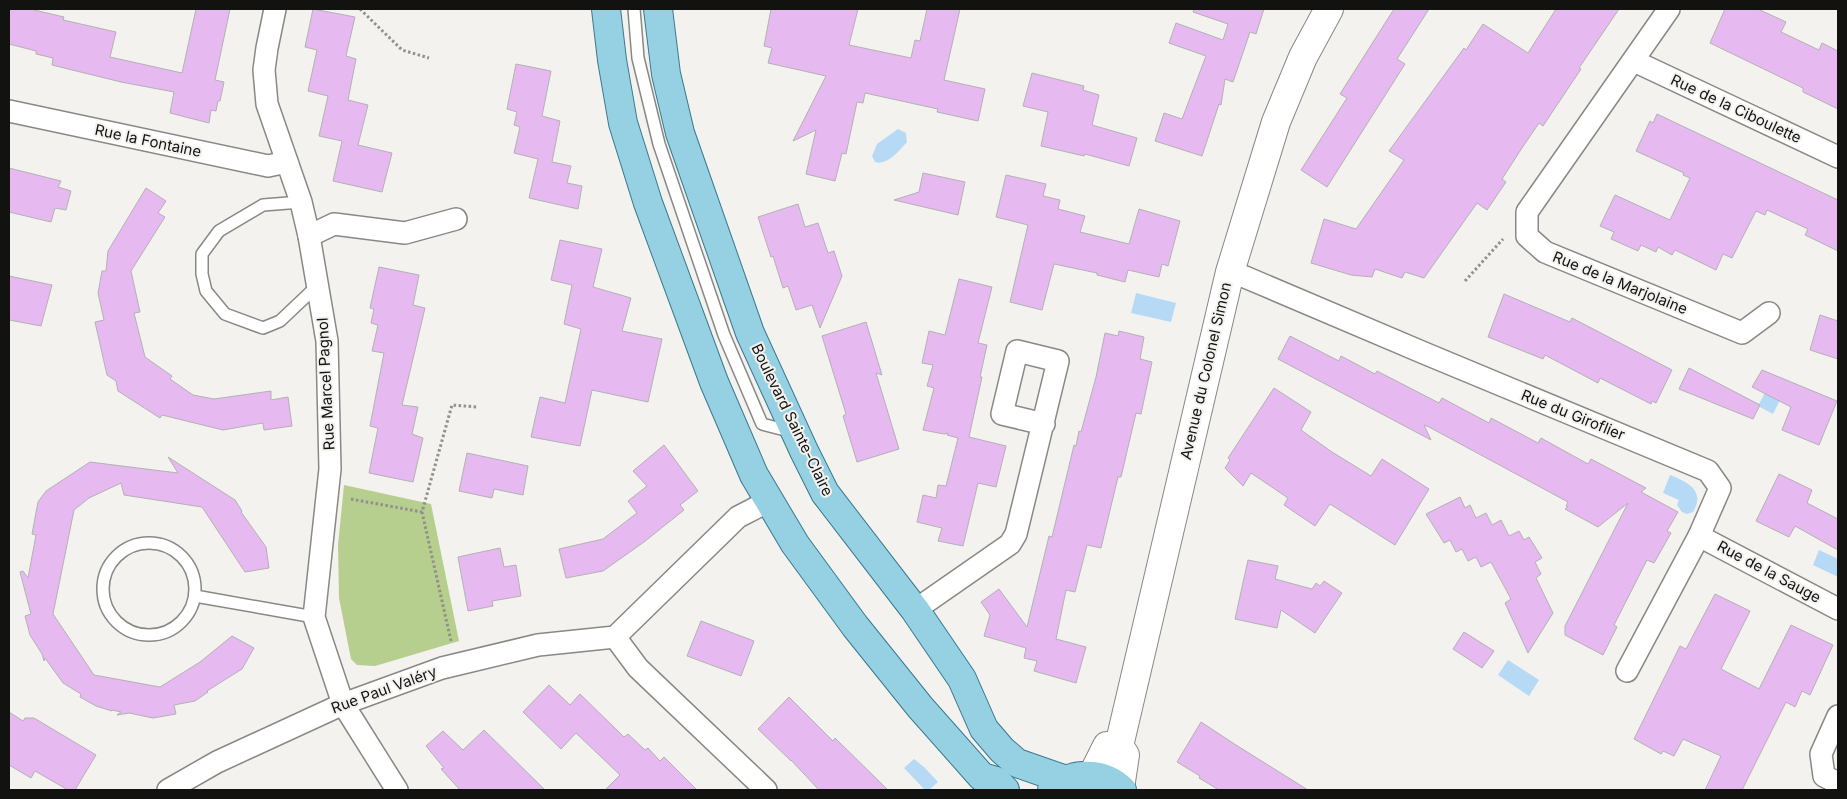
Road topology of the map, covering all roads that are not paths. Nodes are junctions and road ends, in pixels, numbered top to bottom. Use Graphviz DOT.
graph roads {
  1 [pos="275,9"];
  2 [pos="606,9"];
  3 [pos="634,9"];
  4 [pos="658,9"];
  5 [pos="1329,9"];
  6 [pos="1669,9"];
  7 [pos="1634,61"];
  8 [pos="9,111"];
  9 [pos="1838,157"];
  10 [pos="287,162"];
  11 [pos="301,202"];
  12 [pos="456,219"];
  13 [pos="309,236"];
  14 [pos="1230,272"];
  15 [pos="318,285"];
  16 [pos="1769,312"];
  17 [pos="1044,424"];
  18 [pos="795,432"];
  19 [pos="769,501"];
  20 [pos="1699,536"];
  21 [pos="195,596"];
  22 [pos="1838,609"];
  23 [pos="914,610"];
  24 [pos="314,617"];
  25 [pos="615,637"];
  26 [pos="1628,671"];
  27 [pos="342,704"];
  28 [pos="1838,716"];
  29 [pos="1119,746"];
  30 [pos="1070,782"];
  31 [pos="1838,783"];
  32 [pos="981,784"];
  33 [pos="1121,789"];
  34 [pos="168,790"];
  35 [pos="397,790"];
  36 [pos="766,790"];
  37 [pos="1005,790"];
  1 -- 10 [label="street, Rue Marcel Pagnol"];
  2 -- 19 [label="main road"];
  3 -- 18 [label="lane"];
  4 -- 18 [label="main road, Boulevard Sainte-Claire"];
  5 -- 14 [label="main road, Avenue du Colonel Simon"];
  6 -- 7 [label="street"];
  7 -- 9 [label="street, Rue de la Ciboulette"];
  7 -- 16 [label="street, Rue de la Marjolaine"];
  8 -- 10 [label="street, Rue la Fontaine"];
  10 -- 11 [label="street, Rue Marcel Pagnol"];
  11 -- 13 [label="street, Rue Marcel Pagnol"];
  11 -- 15 [label="lane"];
  12 -- 13 [label="street"];
  13 -- 15 [label="street, Rue Marcel Pagnol"];
  14 -- 20 [label="street, Rue du Giroflier"];
  14 -- 29 [label="main road, Avenue du Colonel Simon"];
  15 -- 24 [label="street, Rue Marcel Pagnol"];
  17 -- 23 [label="street"];
  18 -- 23 [label="main road, Boulevard Sainte-Claire"];
  19 -- 25 [label="street"];
  19 -- 32 [label="main road"];
  20 -- 22 [label="street, Rue de la Sauge"];
  20 -- 26 [label="street, Rue du Giroflier"];
  21 -- 21 [label="lane"];
  21 -- 24 [label="lane"];
  23 -- 30 [label="main road, Boulevard Sainte-Claire"];
  24 -- 27 [label="street, Rue Marcel Pagnol"];
  25 -- 27 [label="street, Rue Paul Valéry"];
  25 -- 36 [label="street"];
  27 -- 34 [label="street, Rue Paul Valéry"];
  27 -- 35 [label="street, Rue Marcel Pagnol"];
  28 -- 31 [label="street"];
  29 -- 30 [label="main road"];
  29 -- 33 [label="main road, Avenue du Colonel Simon"];
  30 -- 33 [label="main road, Boulevard Sainte-Claire"];
  32 -- 37 [label="main road"];
}
